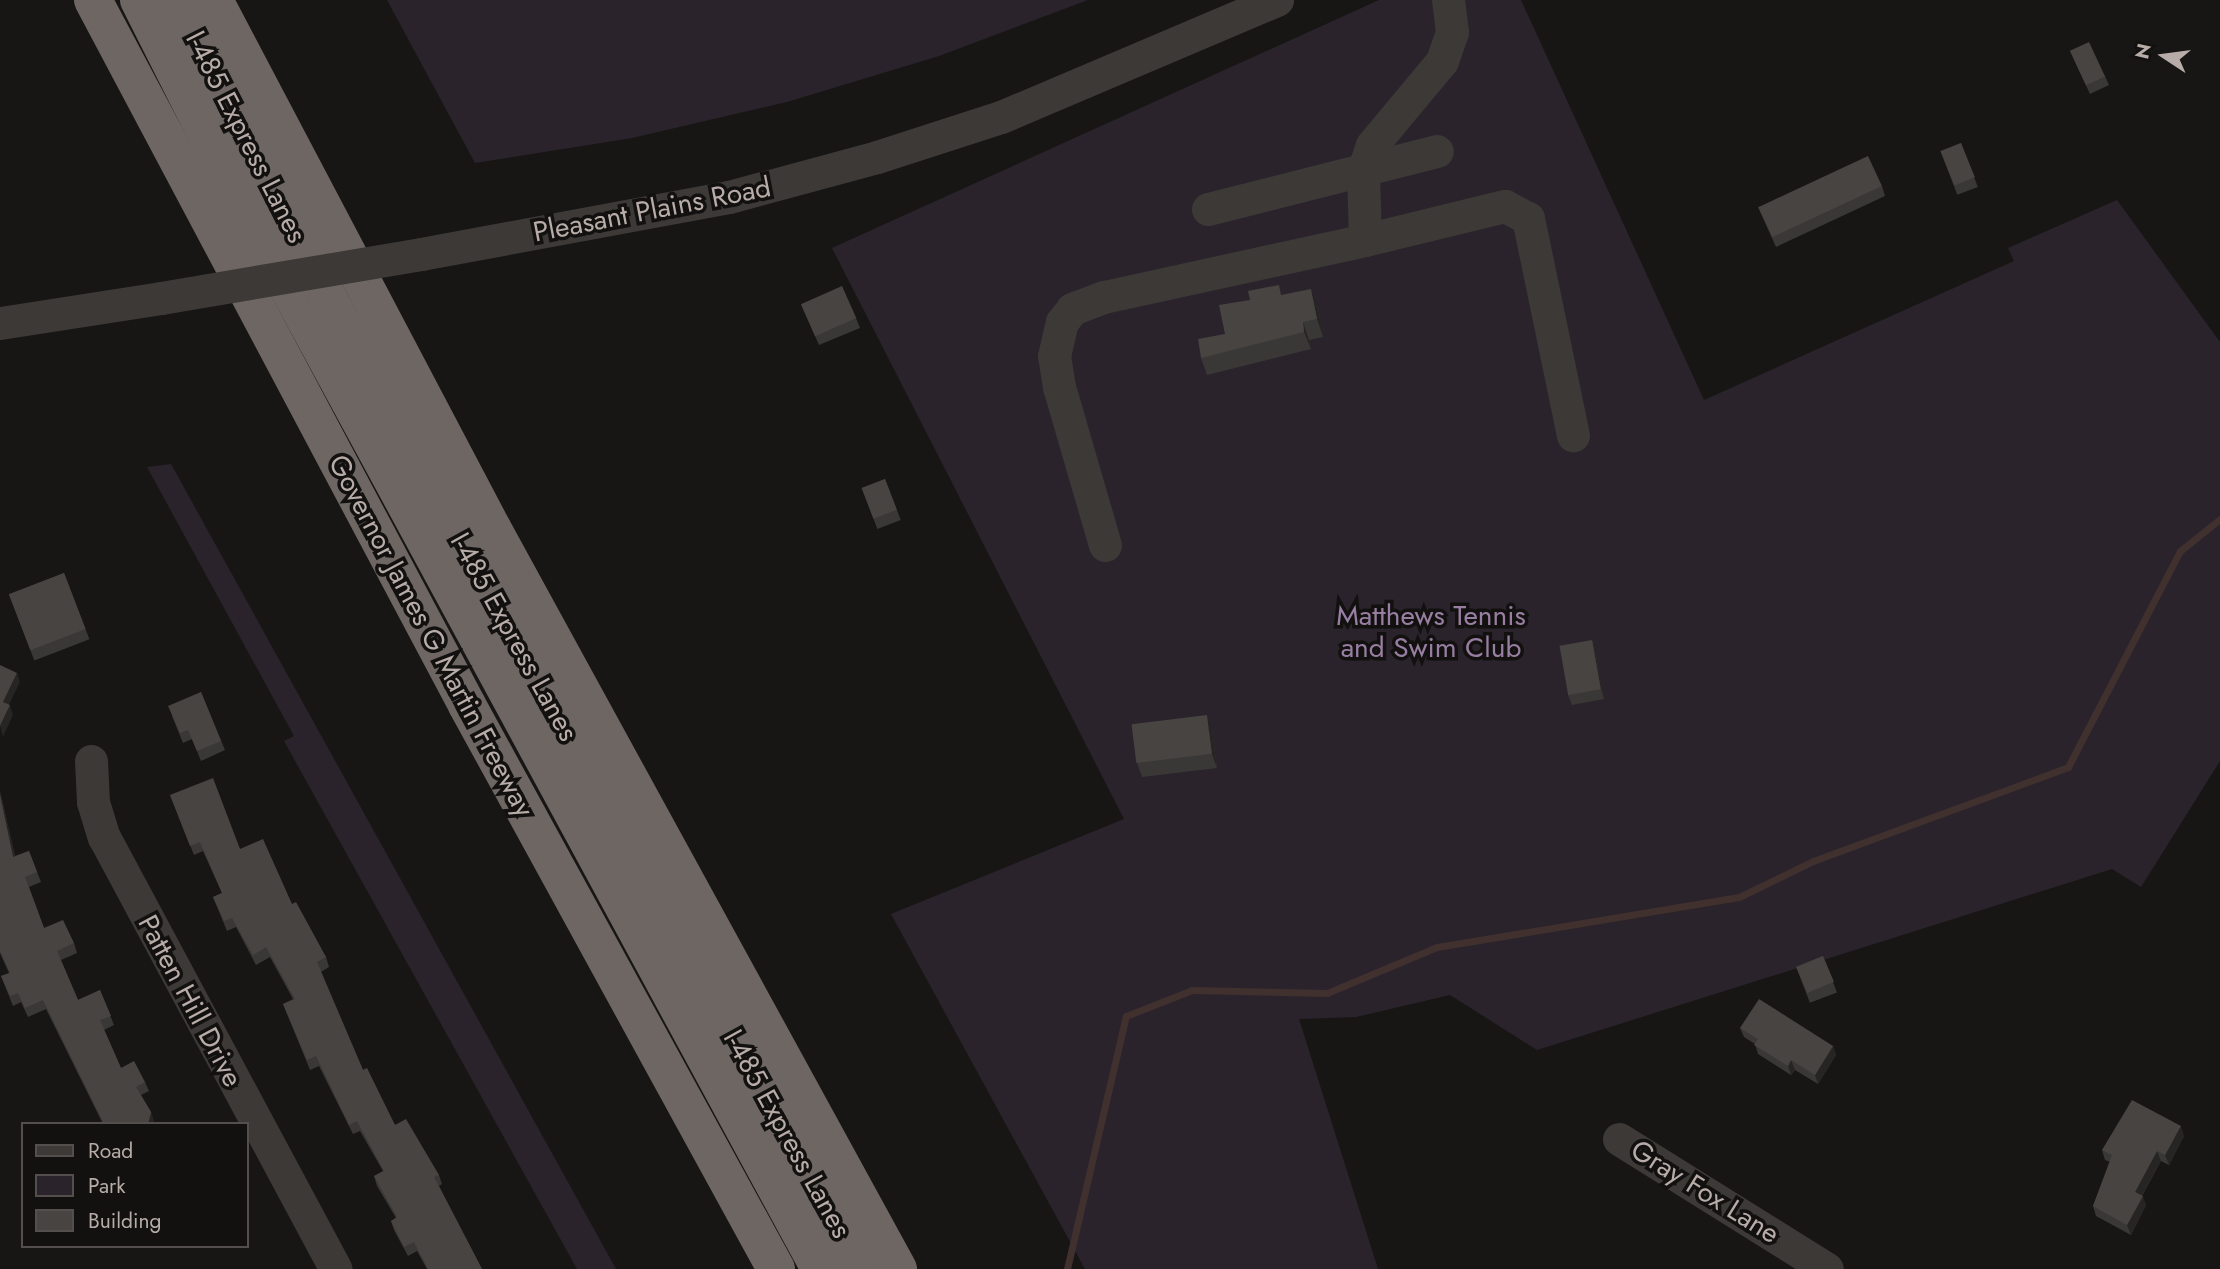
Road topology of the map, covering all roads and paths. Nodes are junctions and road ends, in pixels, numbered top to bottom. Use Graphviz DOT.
graph roads {
  1 [pos="93,0"];
  2 [pos="139,0"];
  3 [pos="175,0"];
  4 [pos="214,0"];
  5 [pos="1277,0"];
  6 [pos="1448,0"];
  7 [pos="280,129"];
  8 [pos="1437,152"];
  9 [pos="1363,172"];
  10 [pos="1208,209"];
  11 [pos="1365,240"];
  12 [pos="0,323"];
  13 [pos="1573,435"];
  14 [pos="409,446"];
  15 [pos="1105,545"];
  16 [pos="91,761"];
  17 [pos="660,1058"];
  18 [pos="1619,1139"];
  19 [pos="336,1269"];
  20 [pos="776,1269"];
  21 [pos="819,1269"];
  22 [pos="861,1269"];
  23 [pos="898,1269"];
  24 [pos="1827,1269"];
  1 -- 17 [label="highway, Governor James G Martin Freeway"];
  2 -- 21 [label="highway, I-485 Express Lanes"];
  3 -- 14 [label="highway, I-485 Express Lanes"];
  4 -- 7 [label="highway"];
  5 -- 12 [label="street, Pleasant Plains Road, bridge"];
  6 -- 9 [label="street"];
  7 -- 14 [label="highway"];
  7 -- 23 [label="highway"];
  8 -- 9 [label="street"];
  9 -- 10 [label="street"];
  9 -- 11 [label="street"];
  11 -- 13 [label="street"];
  11 -- 15 [label="street"];
  14 -- 22 [label="highway, I-485 Express Lanes"];
  16 -- 19 [label="street, Patten Hill Drive"];
  17 -- 20 [label="highway, Governor James G Martin Freeway"];
  17 -- 21 [label="highway"];
  18 -- 24 [label="street, Gray Fox Lane"];
}
